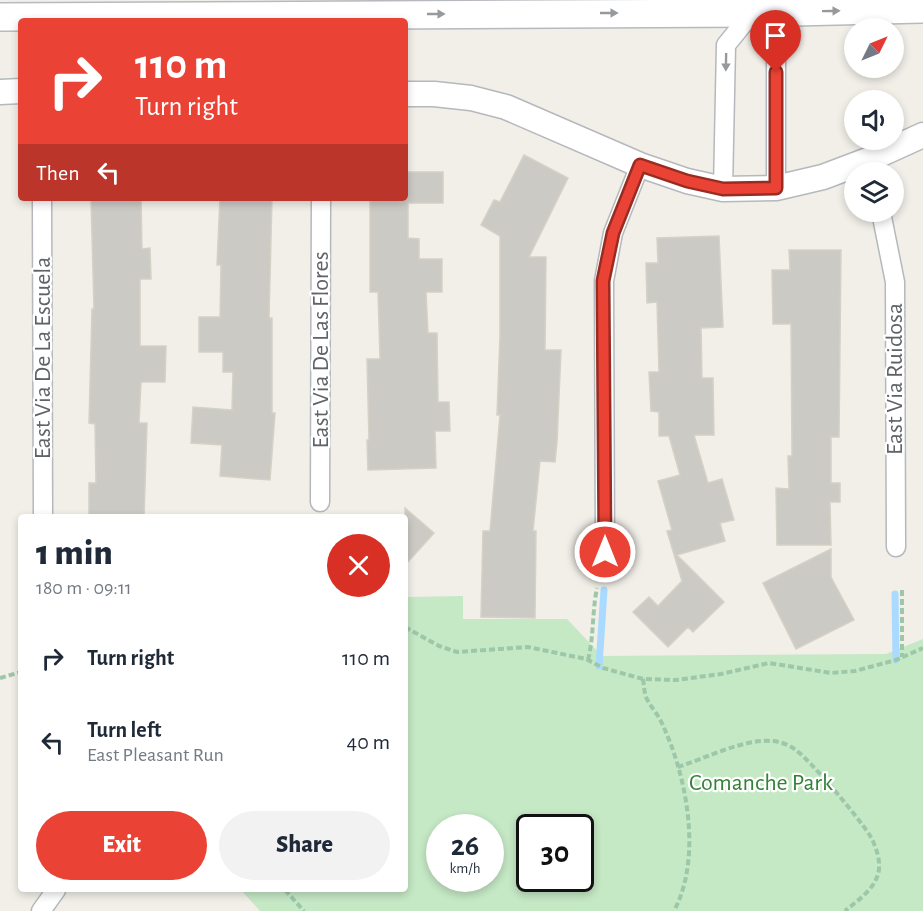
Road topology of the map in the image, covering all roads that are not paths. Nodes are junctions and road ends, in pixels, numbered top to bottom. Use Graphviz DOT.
graph roads {
  1 [pos="752,7"];
  2 [pos="923,9"];
  3 [pos="0,17"];
  4 [pos="18,91"];
  5 [pos="0,92"];
  6 [pos="408,94"];
  7 [pos="923,135"];
  8 [pos="877,162"];
  9 [pos="640,165"];
  10 [pos="844,172"];
  11 [pos="776,188"];
  12 [pos="723,189"];
  13 [pos="42,201"];
  14 [pos="321,201"];
  15 [pos="883,222"];
  16 [pos="320,502"];
  17 [pos="43,514"];
  18 [pos="896,547"];
  19 [pos="605,552"];
  20 [pos="55,892"];
  21 [pos="41,911"];
  1 -- 2 [label="main road, one-way"];
  3 -- 1 [label="main road, one-way"];
  1 -- 11 [label="street"];
  1 -- 12 [label="street, one-way"];
  4 -- 5 [label="street"];
  6 -- 9 [label="street"];
  7 -- 8 [label="street"];
  9 -- 12 [label="street"];
  9 -- 19 [label="street"];
  10 -- 11 [label="street"];
  11 -- 12 [label="street"];
  13 -- 17 [label="street, East Via De La Escuela"];
  14 -- 16 [label="street, East Via De Las Flores"];
  15 -- 18 [label="street, East Via Ruidosa"];
  20 -- 21 [label="street"];
}
